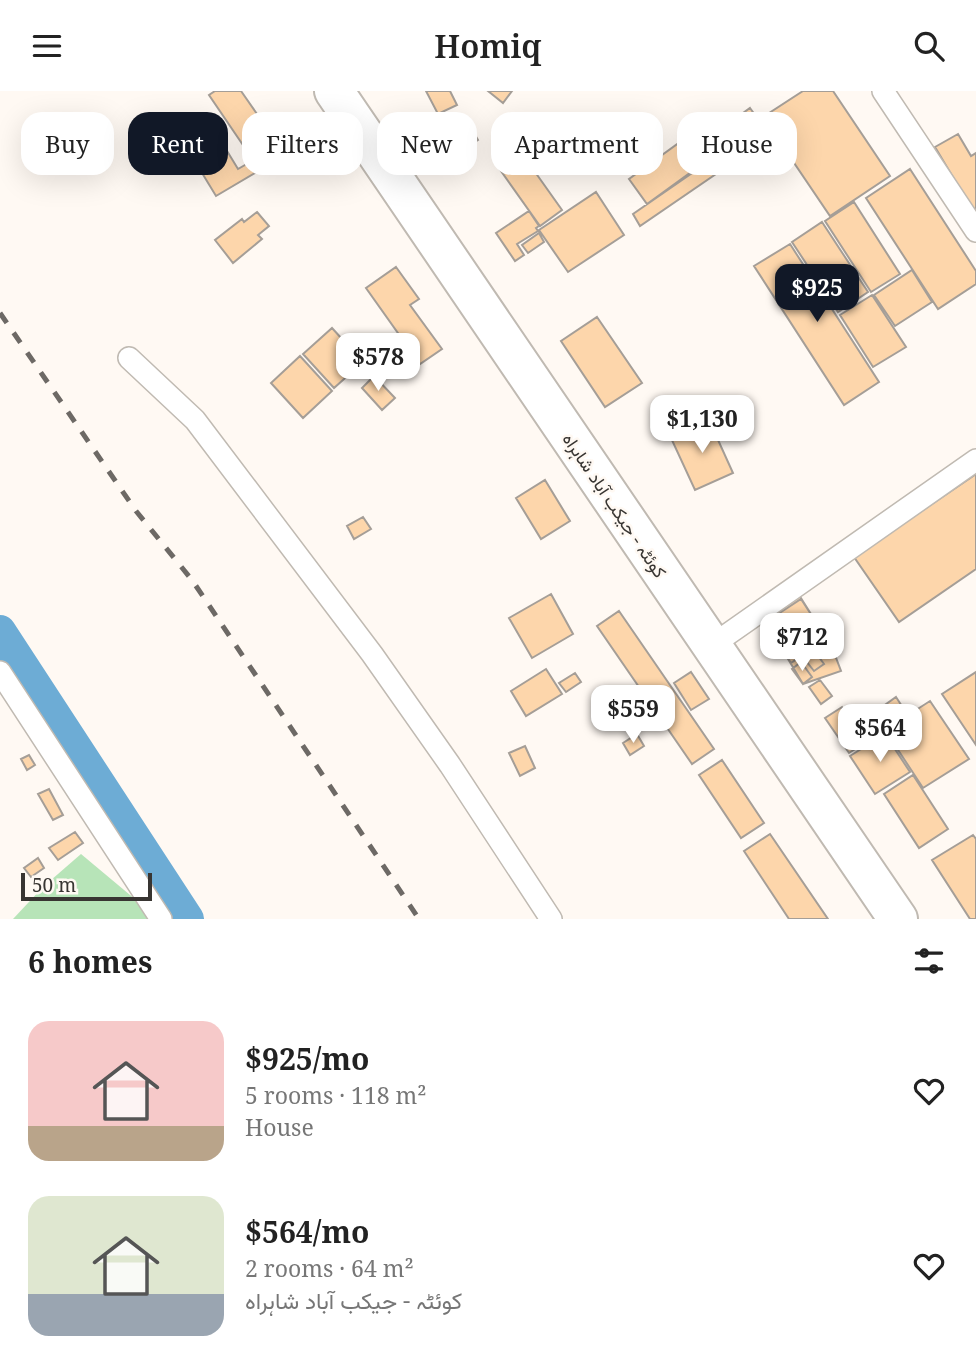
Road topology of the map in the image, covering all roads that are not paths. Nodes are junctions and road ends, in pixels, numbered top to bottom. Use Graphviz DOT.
graph roads {
  1 [pos="334,91"];
  2 [pos="883,91"];
  3 [pos="976,230"];
  4 [pos="130,358"];
  5 [pos="976,460"];
  6 [pos="711,646"];
  7 [pos="0,672"];
  8 [pos="161,919"];
  9 [pos="551,919"];
  10 [pos="898,919"];
  1 -- 6 [label="highway, کوئٹہ - جیکب آباد شاہراہ"];
  2 -- 3 [label="street"];
  4 -- 9 [label="street"];
  5 -- 6 [label="street"];
  6 -- 10 [label="highway, کوئٹہ - جیکب آباد شاہراہ"];
  7 -- 8 [label="street"];
}
